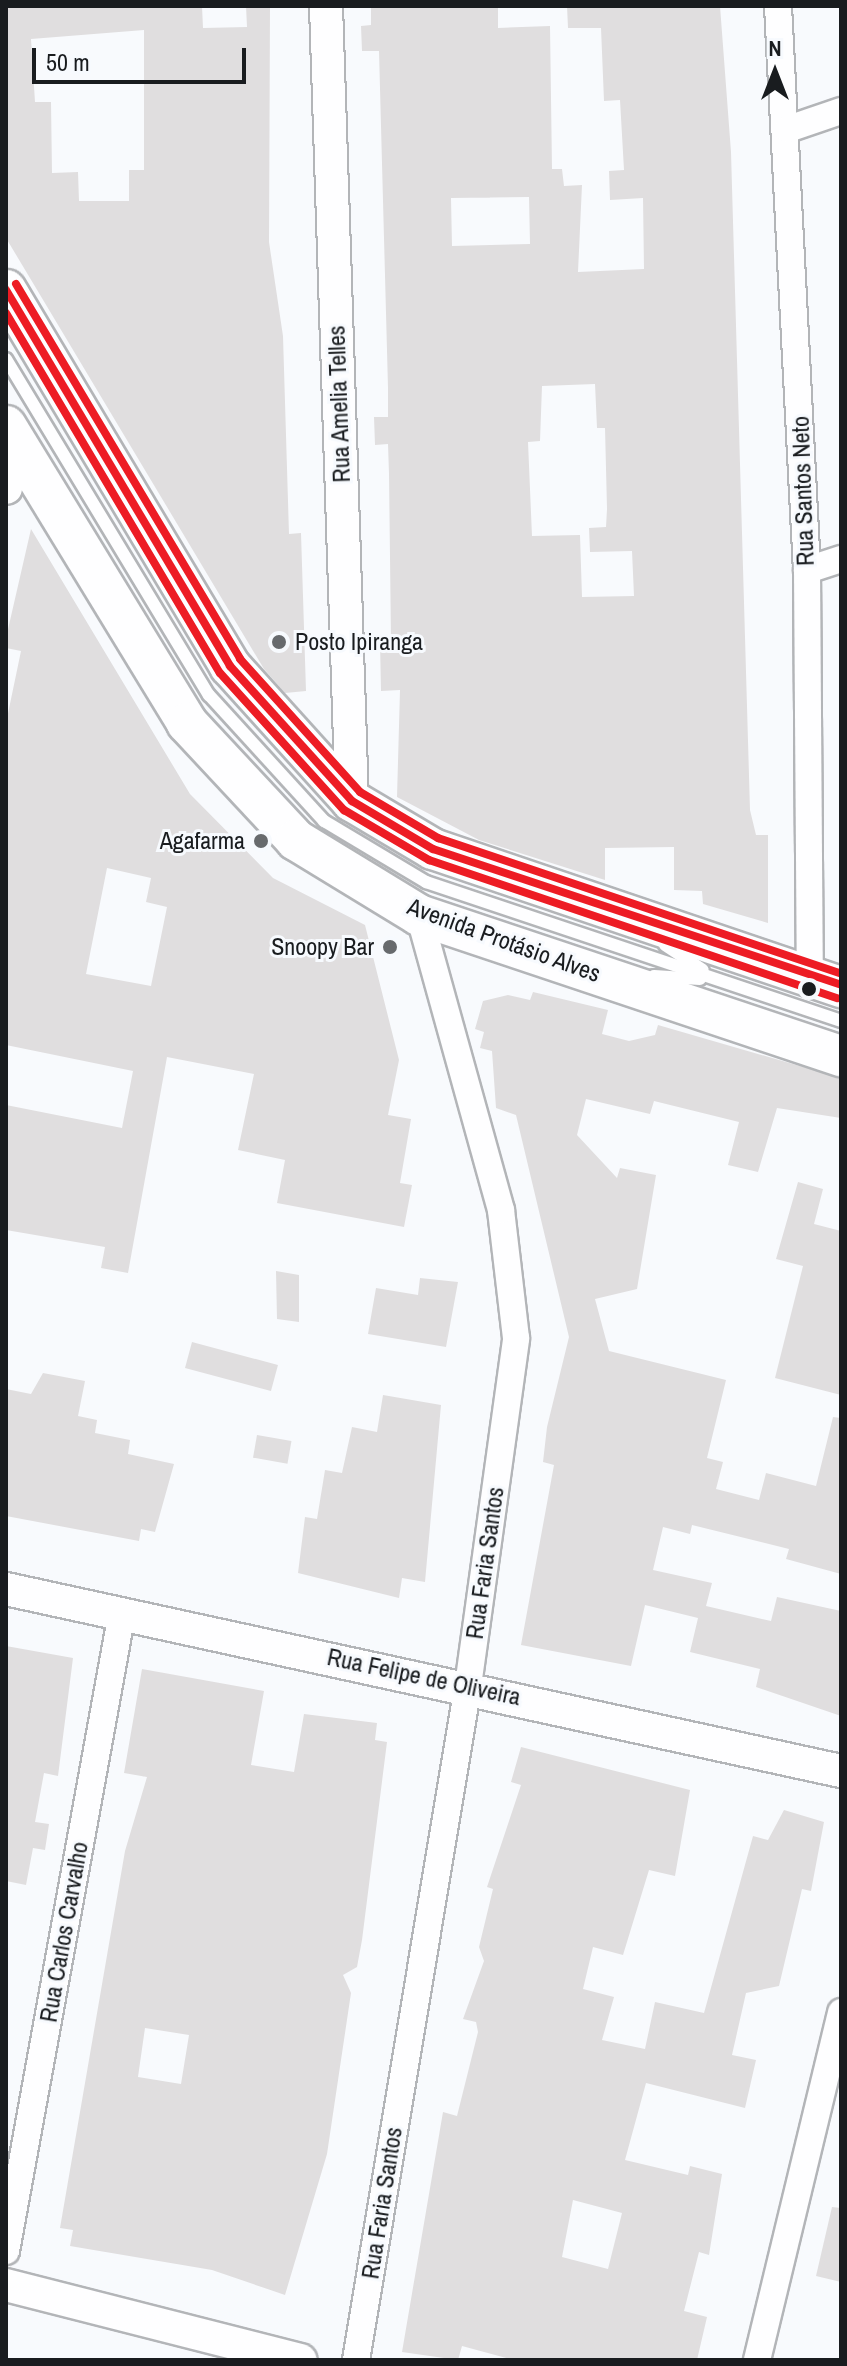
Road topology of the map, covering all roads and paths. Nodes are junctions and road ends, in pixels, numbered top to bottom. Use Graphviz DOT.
graph roads {
  1 [pos="326,6"];
  2 [pos="778,6"];
  3 [pos="841,111"];
  4 [pos="788,129"];
  5 [pos="6,290"];
  6 [pos="6,359"];
  7 [pos="10,433"];
  8 [pos="6,488"];
  9 [pos="841,559"];
  10 [pos="807,570"];
  11 [pos="352,801"];
  12 [pos="610,909"];
  13 [pos="419,915"];
  14 [pos="588,972"];
  15 [pos="719,981"];
  16 [pos="834,991"];
  17 [pos="841,1056"];
  18 [pos="6,1589"];
  19 [pos="122,1613"];
  20 [pos="468,1686"];
  21 [pos="841,1771"];
  22 [pos="841,2012"];
  23 [pos="6,2251"];
  24 [pos="6,2285"];
  25 [pos="301,2360"];
  26 [pos="356,2360"];
  27 [pos="757,2360"];
  1 -- 11 [label="street, Rua Amelia Telles"];
  2 -- 4 [label="street, Rua Santos Neto"];
  3 -- 4 [label="street"];
  4 -- 10 [label="street, Rua Santos Neto"];
  5 -- 11 [label="main road"];
  6 -- 15 [label="lane"];
  7 -- 8 [label="street"];
  7 -- 13 [label="main road, Avenida Protásio Alves"];
  9 -- 10 [label="street"];
  10 -- 16 [label="street, Rua Santos Neto"];
  11 -- 12 [label="main road"];
  12 -- 15 [label="lane"];
  12 -- 16 [label="main road"];
  13 -- 14 [label="main road, Avenida Protásio Alves"];
  13 -- 20 [label="street, Rua Faria Santos"];
  14 -- 15 [label="lane"];
  14 -- 17 [label="main road, Avenida Protásio Alves"];
  15 -- 16 [label="lane"];
  18 -- 19 [label="street, Rua Felipe de Oliveira"];
  19 -- 20 [label="street, Rua Felipe de Oliveira"];
  19 -- 23 [label="street, Rua Carlos Carvalho"];
  20 -- 21 [label="street, Rua Felipe de Oliveira"];
  20 -- 26 [label="street, Rua Faria Santos"];
  22 -- 27 [label="street"];
  24 -- 25 [label="street"];
}
